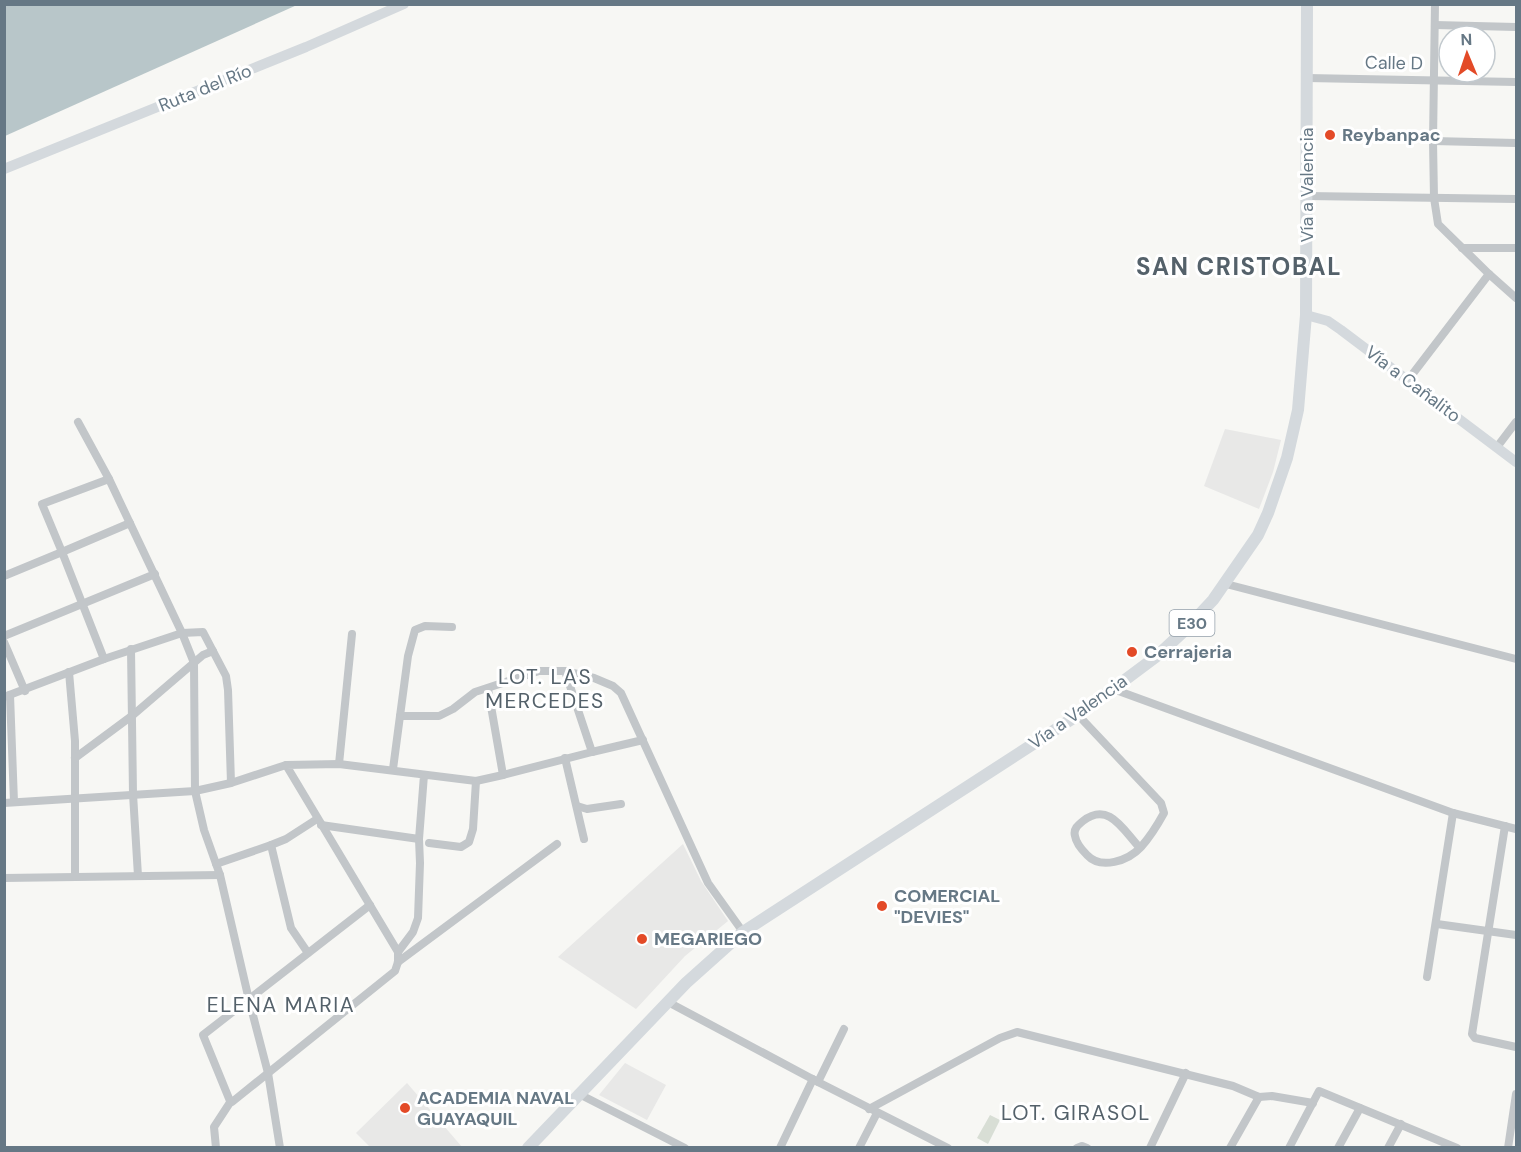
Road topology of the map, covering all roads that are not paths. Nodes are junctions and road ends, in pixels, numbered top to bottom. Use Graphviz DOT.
graph roads {
  1 [pos="404,4"];
  2 [pos="1307,4"];
  3 [pos="1435,4"];
  4 [pos="1435,25"];
  5 [pos="1516,27"];
  6 [pos="1307,78"];
  7 [pos="1434,81"];
  8 [pos="1516,82"];
  9 [pos="1432,141"];
  10 [pos="1516,143"];
  11 [pos="4,169"];
  12 [pos="1307,196"];
  13 [pos="1434,198"];
  14 [pos="1516,199"];
  15 [pos="1462,248"];
  16 [pos="1516,248"];
  17 [pos="1489,274"];
  18 [pos="1516,298"];
  19 [pos="1306,315"];
  20 [pos="1408,380"];
  21 [pos="78,422"];
  22 [pos="1516,422"];
  23 [pos="1497,447"];
  24 [pos="1516,462"];
  25 [pos="109,478"];
  26 [pos="130,523"];
  27 [pos="62,552"];
  28 [pos="155,574"];
  29 [pos="4,576"];
  30 [pos="1226,584"];
  31 [pos="82,605"];
  32 [pos="452,627"];
  33 [pos="182,633"];
  34 [pos="352,634"];
  35 [pos="4,636"];
  36 [pos="4,642"];
  37 [pos="131,649"];
  38 [pos="213,651"];
  39 [pos="104,659"];
  40 [pos="1516,659"];
  41 [pos="194,663"];
  42 [pos="565,671"];
  43 [pos="69,672"];
  44 [pos="488,689"];
  45 [pos="1113,689"];
  46 [pos="25,691"];
  47 [pos="7,696"];
  48 [pos="133,714"];
  49 [pos="1078,714"];
  50 [pos="400,716"];
  51 [pos="643,740"];
  52 [pos="592,752"];
  53 [pos="75,758"];
  54 [pos="565,758"];
  55 [pos="339,764"];
  56 [pos="286,765"];
  57 [pos="393,769"];
  58 [pos="424,775"];
  59 [pos="503,775"];
  60 [pos="476,781"];
  61 [pos="231,783"];
  62 [pos="195,791"];
  63 [pos="133,794"];
  64 [pos="75,798"];
  65 [pos="14,802"];
  66 [pos="4,803"];
  67 [pos="621,804"];
  68 [pos="576,806"];
  69 [pos="1453,813"];
  70 [pos="319,822"];
  71 [pos="1505,826"];
  72 [pos="1516,829"];
  73 [pos="419,839"];
  74 [pos="585,839"];
  75 [pos="429,843"];
  76 [pos="556,844"];
  77 [pos="271,845"];
  78 [pos="1140,848"];
  79 [pos="216,864"];
  80 [pos="220,875"];
  81 [pos="138,876"];
  82 [pos="75,877"];
  83 [pos="4,878"];
  84 [pos="370,905"];
  85 [pos="418,918"];
  86 [pos="1437,924"];
  87 [pos="1488,931"];
  88 [pos="743,932"];
  89 [pos="1516,934"];
  90 [pos="415,949"];
  91 [pos="309,953"];
  92 [pos="398,957"];
  93 [pos="1427,977"];
  94 [pos="249,1000"];
  95 [pos="668,1002"];
  96 [pos="844,1029"];
  97 [pos="1516,1047"];
  98 [pos="268,1073"];
  99 [pos="1186,1073"];
  100 [pos="815,1080"];
  101 [pos="579,1094"];
  102 [pos="1516,1094"];
  103 [pos="1259,1097"];
  104 [pos="231,1101"];
  105 [pos="1313,1102"];
  106 [pos="1360,1108"];
  107 [pos="873,1111"];
  108 [pos="1401,1124"];
  109 [pos="1439,1144"];
  110 [pos="216,1148"];
  111 [pos="280,1148"];
  112 [pos="528,1148"];
  113 [pos="685,1148"];
  114 [pos="780,1148"];
  115 [pos="859,1148"];
  116 [pos="948,1148"];
  117 [pos="1077,1148"];
  118 [pos="1087,1148"];
  119 [pos="1150,1148"];
  120 [pos="1230,1148"];
  121 [pos="1289,1148"];
  122 [pos="1338,1148"];
  123 [pos="1388,1148"];
  124 [pos="1457,1148"];
  125 [pos="1508,1148"];
  1 -- 11 [label="main road, Ruta del Río"];
  2 -- 6 [label="highway, Vía a Valencia / E30"];
  3 -- 4 [label="street"];
  4 -- 5 [label="street"];
  4 -- 7 [label="street"];
  6 -- 7 [label="street, Calle D"];
  6 -- 12 [label="highway, Vía a Valencia / E30"];
  7 -- 8 [label="street, Calle D"];
  7 -- 9 [label="street"];
  9 -- 10 [label="street"];
  9 -- 13 [label="street"];
  12 -- 13 [label="street"];
  12 -- 19 [label="highway, Vía a Valencia / E30"];
  13 -- 14 [label="street"];
  13 -- 15 [label="street"];
  15 -- 16 [label="street"];
  15 -- 17 [label="street"];
  17 -- 18 [label="street"];
  17 -- 20 [label="street"];
  19 -- 20 [label="main road, Vía a Cañalito"];
  19 -- 30 [label="highway, Vía a Valencia / E30"];
  20 -- 23 [label="main road, Vía a Cañalito"];
  21 -- 25 [label="street"];
  22 -- 23 [label="street"];
  23 -- 24 [label="main road, Vía a Cañalito"];
  25 -- 26 [label="street"];
  25 -- 27 [label="street"];
  26 -- 27 [label="street"];
  26 -- 28 [label="street"];
  27 -- 29 [label="street"];
  27 -- 31 [label="street"];
  28 -- 31 [label="street"];
  28 -- 33 [label="street"];
  30 -- 40 [label="street"];
  30 -- 45 [label="highway, Vía a Valencia / E30"];
  31 -- 35 [label="street"];
  31 -- 39 [label="street"];
  32 -- 50 [label="street"];
  33 -- 37 [label="street"];
  33 -- 38 [label="street"];
  33 -- 41 [label="street"];
  34 -- 55 [label="street"];
  36 -- 46 [label="street"];
  37 -- 39 [label="street"];
  37 -- 48 [label="street"];
  38 -- 41 [label="street"];
  38 -- 61 [label="street"];
  39 -- 43 [label="street"];
  41 -- 48 [label="street"];
  41 -- 62 [label="street"];
  42 -- 44 [label="street"];
  42 -- 51 [label="street"];
  42 -- 52 [label="street"];
  43 -- 46 [label="street"];
  43 -- 53 [label="street"];
  44 -- 50 [label="street"];
  44 -- 59 [label="street"];
  45 -- 49 [label="highway, Vía a Valencia / E30"];
  45 -- 69 [label="street"];
  46 -- 47 [label="street"];
  47 -- 65 [label="street"];
  48 -- 53 [label="street"];
  48 -- 63 [label="street"];
  49 -- 78 [label="street"];
  49 -- 88 [label="highway, Vía a Valencia / E30"];
  50 -- 57 [label="street"];
  51 -- 52 [label="street"];
  51 -- 88 [label="street"];
  52 -- 54 [label="street"];
  53 -- 64 [label="street"];
  54 -- 59 [label="street"];
  54 -- 68 [label="street"];
  55 -- 56 [label="street"];
  55 -- 57 [label="street"];
  56 -- 61 [label="street"];
  56 -- 70 [label="street"];
  57 -- 58 [label="street"];
  58 -- 60 [label="street"];
  58 -- 73 [label="street"];
  59 -- 60 [label="street"];
  60 -- 75 [label="street"];
  61 -- 62 [label="street"];
  62 -- 63 [label="street"];
  62 -- 79 [label="street"];
  63 -- 64 [label="street"];
  63 -- 81 [label="street"];
  64 -- 65 [label="street"];
  64 -- 82 [label="street"];
  65 -- 66 [label="street"];
  67 -- 68 [label="street"];
  68 -- 74 [label="street"];
  69 -- 71 [label="street"];
  69 -- 86 [label="street"];
  70 -- 73 [label="street"];
  70 -- 77 [label="street"];
  70 -- 84 [label="street"];
  71 -- 72 [label="street"];
  71 -- 87 [label="street"];
  73 -- 85 [label="street"];
  76 -- 90 [label="street"];
  77 -- 79 [label="street"];
  77 -- 91 [label="street"];
  78 -- 78 [label="street"];
  79 -- 80 [label="street"];
  80 -- 81 [label="street"];
  80 -- 94 [label="street"];
  81 -- 82 [label="street"];
  82 -- 83 [label="street"];
  84 -- 91 [label="street"];
  84 -- 92 [label="street"];
  85 -- 90 [label="street"];
  85 -- 92 [label="street"];
  86 -- 87 [label="street"];
  86 -- 93 [label="street"];
  87 -- 89 [label="street"];
  87 -- 97 [label="street"];
  88 -- 95 [label="highway, Vía a Valencia / E30"];
  90 -- 92 [label="street"];
  91 -- 94 [label="street"];
  92 -- 98 [label="street"];
  94 -- 98 [label="street"];
  94 -- 104 [label="street"];
  95 -- 100 [label="street"];
  95 -- 101 [label="highway, E30"];
  96 -- 100 [label="street"];
  98 -- 104 [label="street"];
  98 -- 111 [label="street"];
  99 -- 103 [label="street"];
  99 -- 107 [label="street"];
  99 -- 119 [label="street"];
  100 -- 107 [label="street"];
  100 -- 114 [label="street"];
  101 -- 112 [label="highway, E30"];
  101 -- 113 [label="street"];
  102 -- 125 [label="street"];
  103 -- 105 [label="street"];
  103 -- 120 [label="street"];
  104 -- 110 [label="street"];
  105 -- 106 [label="street"];
  105 -- 121 [label="street"];
  106 -- 108 [label="street"];
  106 -- 122 [label="street"];
  107 -- 115 [label="street"];
  107 -- 116 [label="street"];
  108 -- 109 [label="street"];
  108 -- 123 [label="street"];
  109 -- 124 [label="street"];
  117 -- 118 [label="street"];
}
